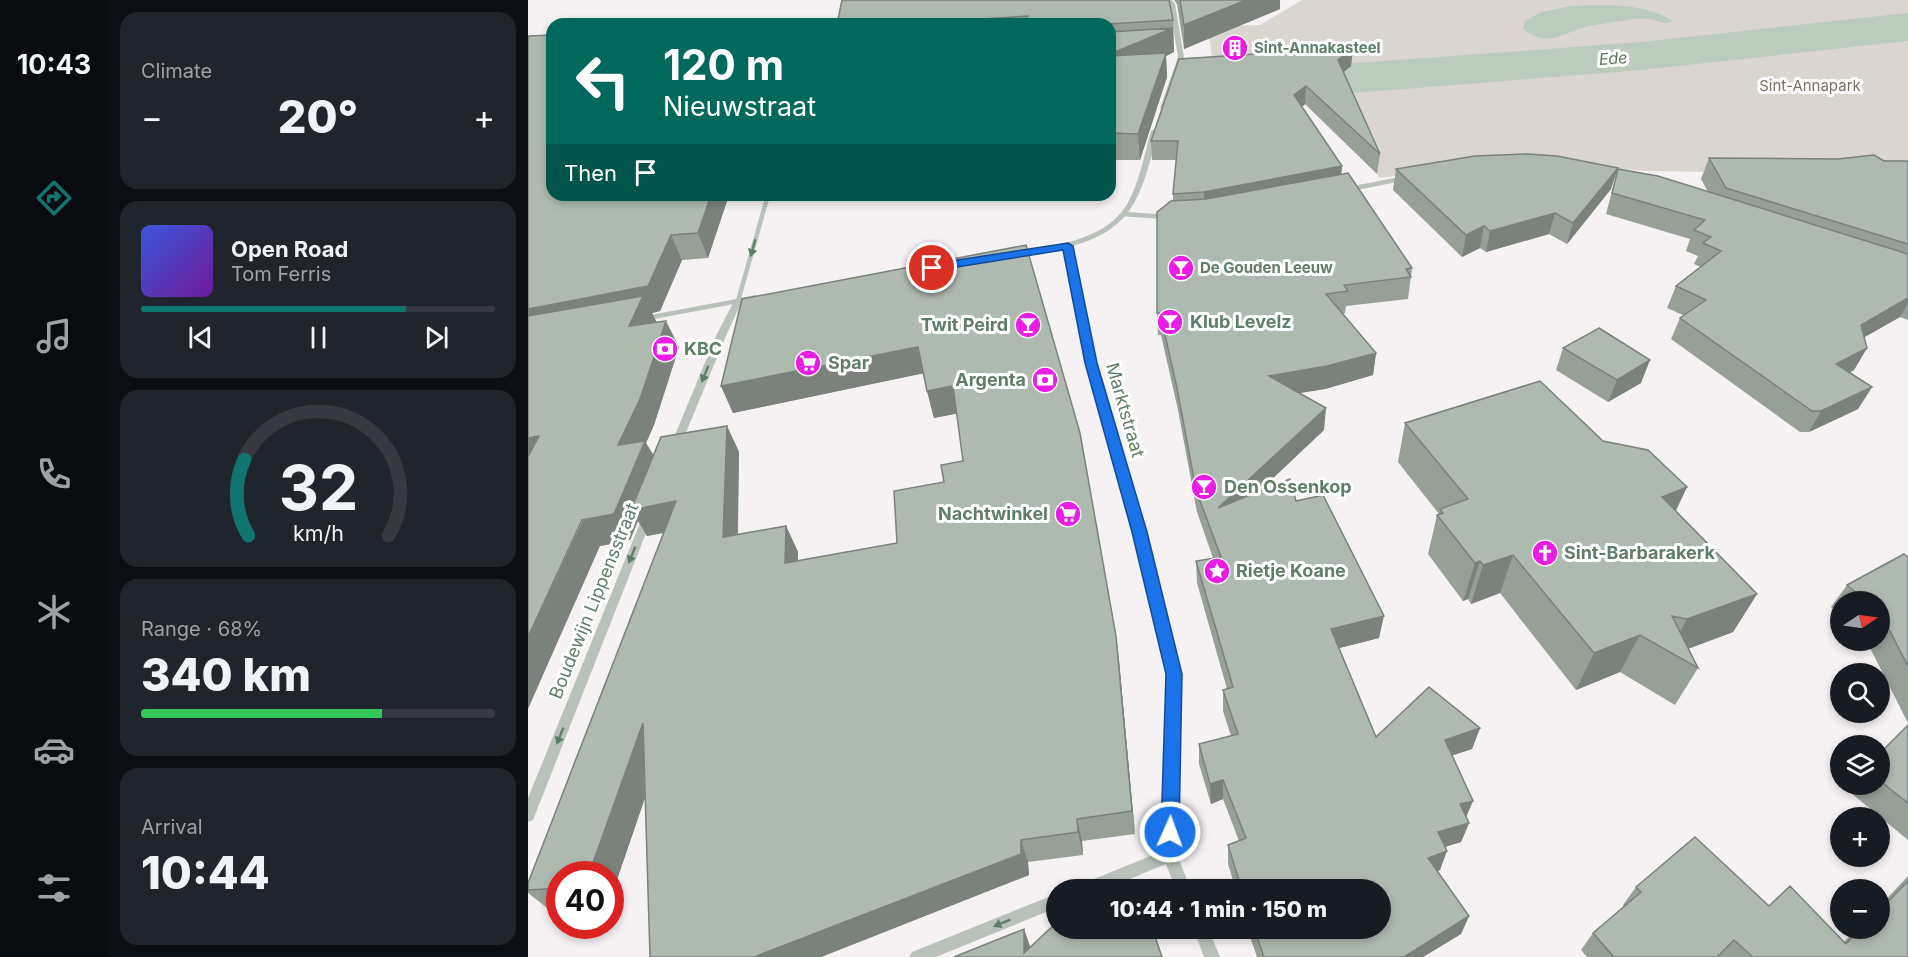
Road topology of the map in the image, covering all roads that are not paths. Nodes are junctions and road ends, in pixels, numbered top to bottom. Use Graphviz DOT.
graph roads {
  1 [pos="1169,0"];
  2 [pos="1168,48"];
  3 [pos="1180,48"];
  4 [pos="1160,115"];
  5 [pos="1157,125"];
  6 [pos="1409,177"];
  7 [pos="1341,190"];
  8 [pos="766,201"];
  9 [pos="1124,214"];
  10 [pos="1171,218"];
  11 [pos="1068,246"];
  12 [pos="1010,255"];
  13 [pos="770,296"];
  14 [pos="738,302"];
  15 [pos="641,319"];
  16 [pos="671,458"];
  17 [pos="653,501"];
  18 [pos="528,815"];
  19 [pos="1170,855"];
  20 [pos="1111,879"];
  21 [pos="1180,879"];
  22 [pos="1046,905"];
  23 [pos="1205,939"];
  24 [pos="917,957"];
  25 [pos="1212,957"];
  1 -- 3 [label="street"];
  2 -- 3 [label="street"];
  3 -- 4 [label="street"];
  5 -- 9 [label="street"];
  6 -- 7 [label="street"];
  8 -- 14 [label="street, one-way"];
  9 -- 10 [label="street"];
  9 -- 11 [label="street"];
  11 -- 12 [label="street"];
  11 -- 19 [label="street, Marktstraat"];
  13 -- 14 [label="street"];
  14 -- 15 [label="street"];
  14 -- 16 [label="street, one-way"];
  17 -- 18 [label="street, Boudewijn Lippensstraat, one-way"];
  19 -- 20 [label="street"];
  19 -- 21 [label="street, Marktstraat"];
  22 -- 24 [label="street, one-way"];
  23 -- 25 [label="street"];
}
